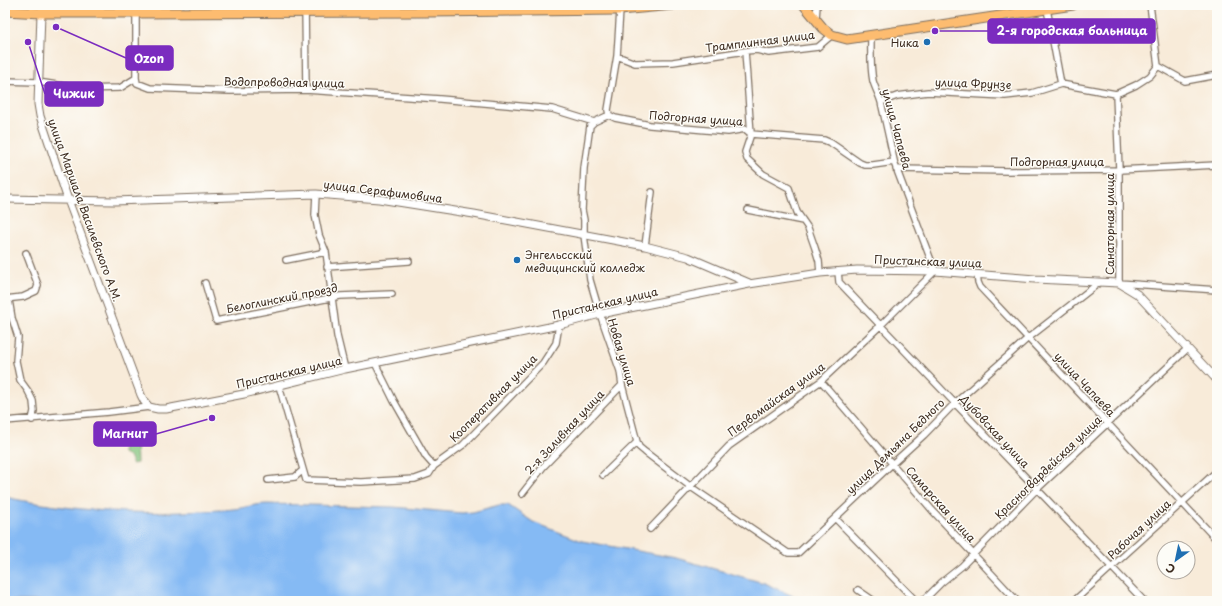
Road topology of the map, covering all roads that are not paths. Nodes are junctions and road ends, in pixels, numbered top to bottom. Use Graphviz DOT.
graph roads {
  1 [pos="673,5"];
  2 [pos="804,5"];
  3 [pos="817,5"];
  4 [pos="1073,5"];
  5 [pos="1150,5"];
  6 [pos="493,8"];
  7 [pos="136,9"];
  8 [pos="305,9"];
  9 [pos="382,9"];
  10 [pos="1047,9"];
  11 [pos="620,10"];
  12 [pos="5,11"];
  13 [pos="41,13"];
  14 [pos="816,19"];
  15 [pos="871,35"];
  16 [pos="832,36"];
  17 [pos="745,51"];
  18 [pos="617,56"];
  19 [pos="1158,66"];
  20 [pos="1217,75"];
  21 [pos="136,78"];
  22 [pos="5,81"];
  23 [pos="38,82"];
  24 [pos="1061,84"];
  25 [pos="306,90"];
  26 [pos="1116,94"];
  27 [pos="881,102"];
  28 [pos="609,115"];
  29 [pos="594,122"];
  30 [pos="751,134"];
  31 [pos="894,162"];
  32 [pos="1217,165"];
  33 [pos="896,169"];
  34 [pos="1118,170"];
  35 [pos="652,192"];
  36 [pos="316,194"];
  37 [pos="5,199"];
  38 [pos="68,200"];
  39 [pos="748,210"];
  40 [pos="803,221"];
  41 [pos="584,235"];
  42 [pos="645,246"];
  43 [pos="326,252"];
  44 [pos="26,253"];
  45 [pos="286,260"];
  46 [pos="409,261"];
  47 [pos="327,267"];
  48 [pos="838,271"];
  49 [pos="935,271"];
  50 [pos="820,273"];
  51 [pos="977,274"];
  52 [pos="1101,281"];
  53 [pos="205,283"];
  54 [pos="1119,283"];
  55 [pos="749,284"];
  56 [pos="1217,290"];
  57 [pos="392,294"];
  58 [pos="331,299"];
  59 [pos="7,300"];
  60 [pos="600,314"];
  61 [pos="559,324"];
  62 [pos="881,325"];
  63 [pos="1027,339"];
  64 [pos="1187,349"];
  65 [pos="375,363"];
  66 [pos="345,369"];
  67 [pos="1217,380"];
  68 [pos="821,381"];
  69 [pos="622,385"];
  70 [pos="279,386"];
  71 [pos="955,403"];
  72 [pos="149,407"];
  73 [pos="32,420"];
  74 [pos="5,421"];
  75 [pos="1108,424"];
  76 [pos="637,442"];
  77 [pos="892,464"];
  78 [pos="434,466"];
  79 [pos="303,470"];
  80 [pos="1217,471"];
  81 [pos="603,475"];
  82 [pos="268,480"];
  83 [pos="691,487"];
  84 [pos="1036,490"];
  85 [pos="522,494"];
  86 [pos="1182,503"];
  87 [pos="835,518"];
  88 [pos="650,529"];
  89 [pos="1217,540"];
  90 [pos="798,553"];
  91 [pos="973,554"];
  92 [pos="1112,567"];
  93 [pos="858,590"];
  94 [pos="874,601"];
  95 [pos="916,601"];
  96 [pos="923,601"];
  97 [pos="1017,601"];
  98 [pos="1074,601"];
  99 [pos="1144,601"];
  1 -- 11 [label="main road"];
  2 -- 14 [label="main road"];
  3 -- 14 [label="street"];
  4 -- 10 [label="main road"];
  5 -- 19 [label="street"];
  6 -- 9 [label="main road"];
  6 -- 11 [label="main road"];
  7 -- 8 [label="main road"];
  7 -- 13 [label="main road"];
  7 -- 21 [label="street"];
  8 -- 9 [label="main road"];
  8 -- 25 [label="street"];
  10 -- 15 [label="main road"];
  10 -- 24 [label="street"];
  11 -- 18 [label="street"];
  12 -- 13 [label="main road"];
  13 -- 23 [label="street, улица Маршала Василевского А.М."];
  14 -- 16 [label="main road"];
  15 -- 16 [label="main road"];
  15 -- 27 [label="street, улица Чапаева"];
  16 -- 17 [label="street, Трамплинная улица"];
  17 -- 18 [label="street, Трамплинная улица"];
  17 -- 30 [label="street"];
  18 -- 28 [label="street"];
  19 -- 20 [label="street"];
  19 -- 26 [label="street"];
  21 -- 23 [label="street"];
  21 -- 25 [label="street, Водопроводная улица"];
  22 -- 23 [label="street"];
  23 -- 38 [label="street, улица Маршала Василевского А.М."];
  24 -- 26 [label="street, улица Фрунзе"];
  24 -- 27 [label="street, улица Фрунзе"];
  25 -- 29 [label="street, Водопроводная улица"];
  26 -- 34 [label="street, Санаторная улица"];
  27 -- 31 [label="street, улица Чапаева"];
  28 -- 29 [label="street"];
  28 -- 30 [label="street, Подгорная улица"];
  29 -- 41 [label="street, Новая улица"];
  30 -- 31 [label="street, Подгорная улица"];
  30 -- 40 [label="street"];
  31 -- 33 [label="street, улица Чапаева"];
  32 -- 34 [label="street, Подгорная улица"];
  33 -- 34 [label="street, Подгорная улица"];
  33 -- 49 [label="street, улица Чапаева"];
  34 -- 54 [label="street, Санаторная улица"];
  35 -- 42 [label="street"];
  36 -- 38 [label="street, улица Серафимовича"];
  36 -- 41 [label="street, улица Серафимовича"];
  36 -- 43 [label="street"];
  37 -- 38 [label="street, улица Серафимовича"];
  38 -- 72 [label="street, улица Маршала Василевского А.М."];
  39 -- 40 [label="street"];
  40 -- 50 [label="street"];
  41 -- 42 [label="street, улица Серафимовича"];
  41 -- 60 [label="street, Новая улица"];
  42 -- 55 [label="street, улица Серафимовича"];
  43 -- 45 [label="street"];
  43 -- 47 [label="street"];
  44 -- 59 [label="street"];
  46 -- 47 [label="street"];
  47 -- 58 [label="street"];
  48 -- 49 [label="street, Пристанская улица"];
  48 -- 50 [label="street, Пристанская улица"];
  48 -- 62 [label="street, Дубовская улица"];
  49 -- 51 [label="street, Пристанская улица"];
  49 -- 62 [label="street, Первомайская улица"];
  50 -- 55 [label="street, Пристанская улица"];
  51 -- 52 [label="street, Пристанская улица"];
  51 -- 63 [label="street, улица Чапаева"];
  52 -- 54 [label="street, Пристанская улица"];
  52 -- 63 [label="street, улица Демьяна Бедного"];
  53 -- 58 [label="street, Белоглинский проезд"];
  54 -- 56 [label="street, Пристанская улица"];
  54 -- 64 [label="street"];
  55 -- 60 [label="street, Пристанская улица"];
  57 -- 58 [label="street, Белоглинский проезд"];
  58 -- 66 [label="street"];
  59 -- 73 [label="street"];
  60 -- 61 [label="street, Пристанская улица"];
  60 -- 69 [label="street, Новая улица"];
  61 -- 65 [label="street, Пристанская улица"];
  61 -- 78 [label="street, Кооперативная улица"];
  62 -- 68 [label="street, Первомайская улица"];
  62 -- 71 [label="street, Дубовская улица"];
  63 -- 71 [label="street, улица Демьяна Бедного"];
  63 -- 75 [label="street, улица Чапаева"];
  64 -- 67 [label="street"];
  64 -- 75 [label="street, Красногвардейская улица"];
  65 -- 66 [label="street, Пристанская улица"];
  65 -- 78 [label="street"];
  66 -- 70 [label="street, Пристанская улица"];
  68 -- 77 [label="street, Самарская улица"];
  68 -- 83 [label="street, Первомайская улица"];
  69 -- 76 [label="street, Новая улица"];
  69 -- 85 [label="street, 2-я Заливная улица"];
  70 -- 72 [label="street, Пристанская улица"];
  70 -- 79 [label="street"];
  71 -- 77 [label="street, улица Демьяна Бедного"];
  71 -- 84 [label="street, Дубовская улица"];
  72 -- 73 [label="street, Пристанская улица"];
  73 -- 74 [label="street, Пристанская улица"];
  75 -- 84 [label="street, Красногвардейская улица"];
  75 -- 86 [label="street, улица Чапаева"];
  76 -- 81 [label="street"];
  76 -- 83 [label="street, Новая улица"];
  77 -- 87 [label="street, улица Демьяна Бедного"];
  77 -- 91 [label="street, Самарская улица"];
  78 -- 79 [label="street, Кооперативная улица"];
  79 -- 82 [label="street"];
  80 -- 86 [label="street, Рабочая улица"];
  83 -- 88 [label="street, Первомайская улица"];
  83 -- 90 [label="street, Новая улица"];
  84 -- 91 [label="street, Красногвардейская улица"];
  84 -- 92 [label="street, Дубовская улица"];
  86 -- 89 [label="street, улица Чапаева"];
  86 -- 92 [label="street, Рабочая улица"];
  87 -- 90 [label="street, улица Демьяна Бедного"];
  87 -- 95 [label="street"];
  91 -- 96 [label="street, Красногвардейская улица"];
  91 -- 97 [label="street, Самарская улица"];
  92 -- 98 [label="street, Рабочая улица"];
  92 -- 99 [label="street, Дубовская улица"];
  93 -- 94 [label="street"];
}
